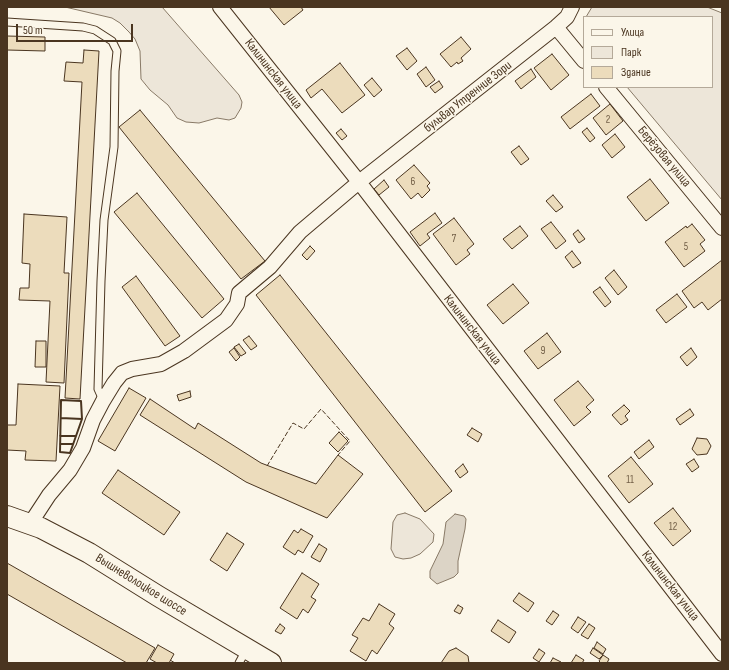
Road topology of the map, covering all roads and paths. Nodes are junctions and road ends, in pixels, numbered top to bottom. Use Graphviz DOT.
graph roads {
  1 [pos="220,7"];
  2 [pos="572,7"];
  3 [pos="7,22"];
  4 [pos="556,27"];
  5 [pos="583,60"];
  6 [pos="607,88"];
  7 [pos="358,182"];
  8 [pos="722,228"];
  9 [pos="103,401"];
  10 [pos="7,516"];
  11 [pos="30,524"];
  12 [pos="722,654"];
  13 [pos="243,656"];
  14 [pos="271,663"];
  1 -- 7 [label="street, Калининская улица"];
  2 -- 4 [label="street, бульвар Утренние Зори"];
  3 -- 9 [label="lane"];
  4 -- 5 [label="street"];
  4 -- 7 [label="street, бульвар Утренние Зори"];
  6 -- 8 [label="street, Берёзовая улица"];
  7 -- 9 [label="street, бульвар Утренние Зори"];
  7 -- 12 [label="street, Калининская улица"];
  9 -- 11 [label="street, бульвар Утренние Зори"];
  10 -- 11 [label="main road, Вышневолоцкое шоссе"];
  11 -- 13 [label="main road, Вышневолоцкое шоссе"];
  13 -- 14 [label="main road, Вышневолоцкое шоссе"];
}
